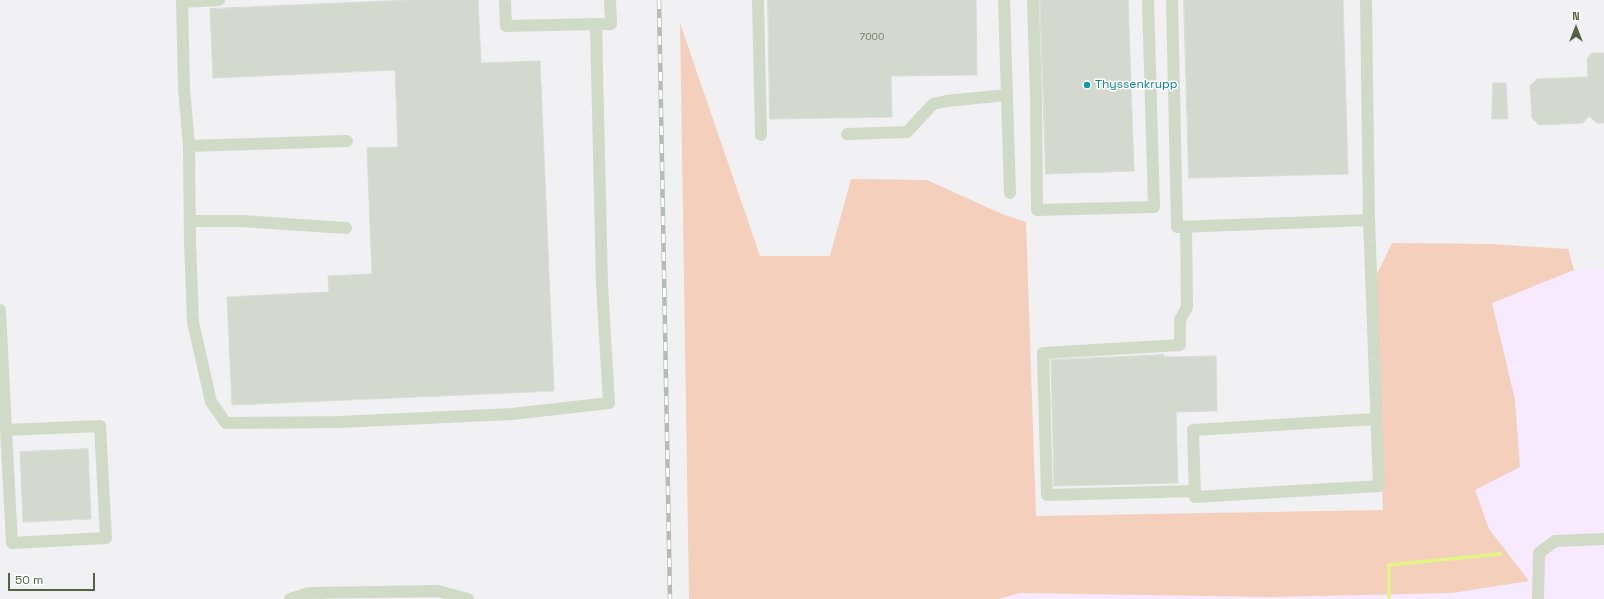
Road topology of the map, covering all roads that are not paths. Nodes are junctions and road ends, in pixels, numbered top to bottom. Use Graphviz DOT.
graph roads {
  1 [pos="219,0"];
  2 [pos="505,0"];
  3 [pos="610,0"];
  4 [pos="758,0"];
  5 [pos="1004,0"];
  6 [pos="1033,0"];
  7 [pos="1148,0"];
  8 [pos="1172,0"];
  9 [pos="1366,0"];
  10 [pos="182,1"];
  11 [pos="596,24"];
  12 [pos="1007,94"];
  13 [pos="848,134"];
  14 [pos="761,135"];
  15 [pos="347,142"];
  16 [pos="189,146"];
  17 [pos="1010,193"];
  18 [pos="1369,220"];
  19 [pos="190,221"];
  20 [pos="1186,227"];
  21 [pos="346,228"];
  22 [pos="0,310"];
  23 [pos="1376,419"];
  24 [pos="6,430"];
  25 [pos="1195,491"];
  26 [pos="1604,539"];
  27 [pos="290,599"];
  28 [pos="468,599"];
  29 [pos="1538,599"];
  1 -- 10 [label="lane"];
  2 -- 11 [label="lane"];
  3 -- 11 [label="lane"];
  4 -- 14 [label="lane"];
  5 -- 12 [label="lane"];
  6 -- 7 [label="lane"];
  8 -- 20 [label="lane"];
  9 -- 18 [label="lane"];
  10 -- 16 [label="lane"];
  11 -- 19 [label="lane"];
  12 -- 13 [label="lane"];
  12 -- 17 [label="lane"];
  15 -- 16 [label="lane"];
  16 -- 19 [label="lane"];
  18 -- 20 [label="lane"];
  18 -- 23 [label="lane"];
  19 -- 21 [label="lane"];
  20 -- 25 [label="lane"];
  22 -- 24 [label="lane"];
  23 -- 25 [label="lane"];
  23 -- 25 [label="lane"];
  24 -- 24 [label="lane"];
  26 -- 29 [label="lane"];
  27 -- 28 [label="lane"];
}
